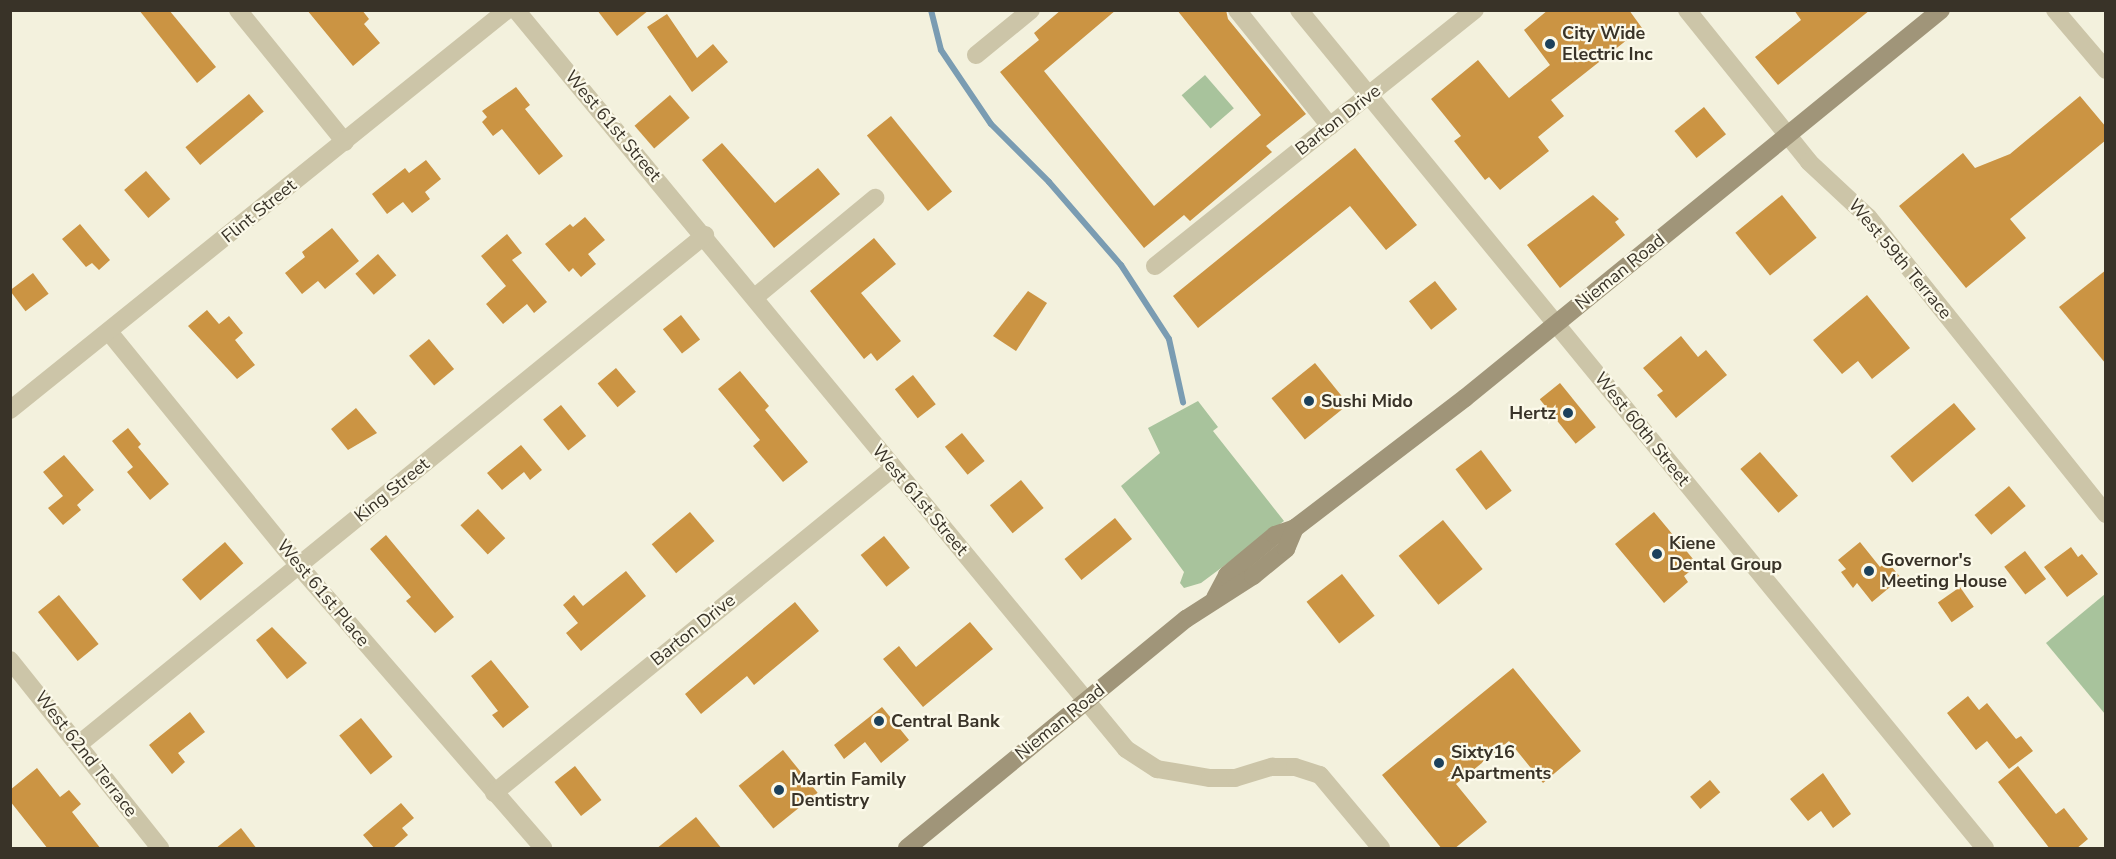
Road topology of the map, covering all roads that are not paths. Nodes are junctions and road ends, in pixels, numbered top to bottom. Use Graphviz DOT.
graph roads {
  1 [pos="238,10"];
  2 [pos="507,10"];
  3 [pos="516,10"];
  4 [pos="1031,10"];
  5 [pos="1237,10"];
  6 [pos="1299,10"];
  7 [pos="1475,10"];
  8 [pos="1687,10"];
  9 [pos="1941,10"];
  10 [pos="2055,10"];
  11 [pos="976,55"];
  12 [pos="2106,70"];
  13 [pos="1369,95"];
  14 [pos="1330,126"];
  15 [pos="1788,135"];
  16 [pos="345,141"];
  17 [pos="875,198"];
  18 [pos="705,235"];
  19 [pos="1155,266"];
  20 [pos="755,297"];
  21 [pos="1556,324"];
  22 [pos="109,332"];
  23 [pos="10,410"];
  24 [pos="893,468"];
  25 [pos="2106,514"];
  26 [pos="299,566"];
  27 [pos="10,660"];
  28 [pos="1086,701"];
  29 [pos="79,744"];
  30 [pos="494,793"];
  31 [pos="160,849"];
  32 [pos="543,849"];
  33 [pos="908,849"];
  34 [pos="1381,849"];
  35 [pos="1985,849"];
  1 -- 16 [label="street"];
  2 -- 16 [label="street, Flint Street"];
  3 -- 18 [label="street, West 61st Street"];
  4 -- 11 [label="street"];
  5 -- 14 [label="street"];
  6 -- 13 [label="street, West 60th Street"];
  7 -- 13 [label="street, Barton Drive"];
  8 -- 15 [label="street, West 59th Terrace"];
  9 -- 15 [label="main road, Nieman Road"];
  10 -- 12 [label="street"];
  13 -- 14 [label="street, Barton Drive"];
  13 -- 21 [label="street, West 60th Street"];
  14 -- 19 [label="street, Barton Drive"];
  15 -- 21 [label="main road, Nieman Road"];
  15 -- 25 [label="street, West 59th Terrace"];
  16 -- 22 [label="street, Flint Street"];
  17 -- 20 [label="street"];
  18 -- 20 [label="street, West 61st Street"];
  18 -- 26 [label="street, King Street"];
  20 -- 24 [label="street, West 61st Street"];
  21 -- 28 [label="main road, Nieman Road"];
  21 -- 35 [label="street, West 60th Street"];
  22 -- 23 [label="street, Flint Street"];
  22 -- 26 [label="street, West 61st Place"];
  24 -- 28 [label="street, West 61st Street"];
  24 -- 30 [label="street, Barton Drive"];
  26 -- 29 [label="street, King Street"];
  26 -- 30 [label="street, West 61st Place"];
  27 -- 29 [label="street, West 62nd Terrace"];
  28 -- 33 [label="main road, Nieman Road"];
  28 -- 34 [label="street, West 61st Street"];
  29 -- 31 [label="street, West 62nd Terrace"];
  30 -- 32 [label="street, West 61st Place"];
}
